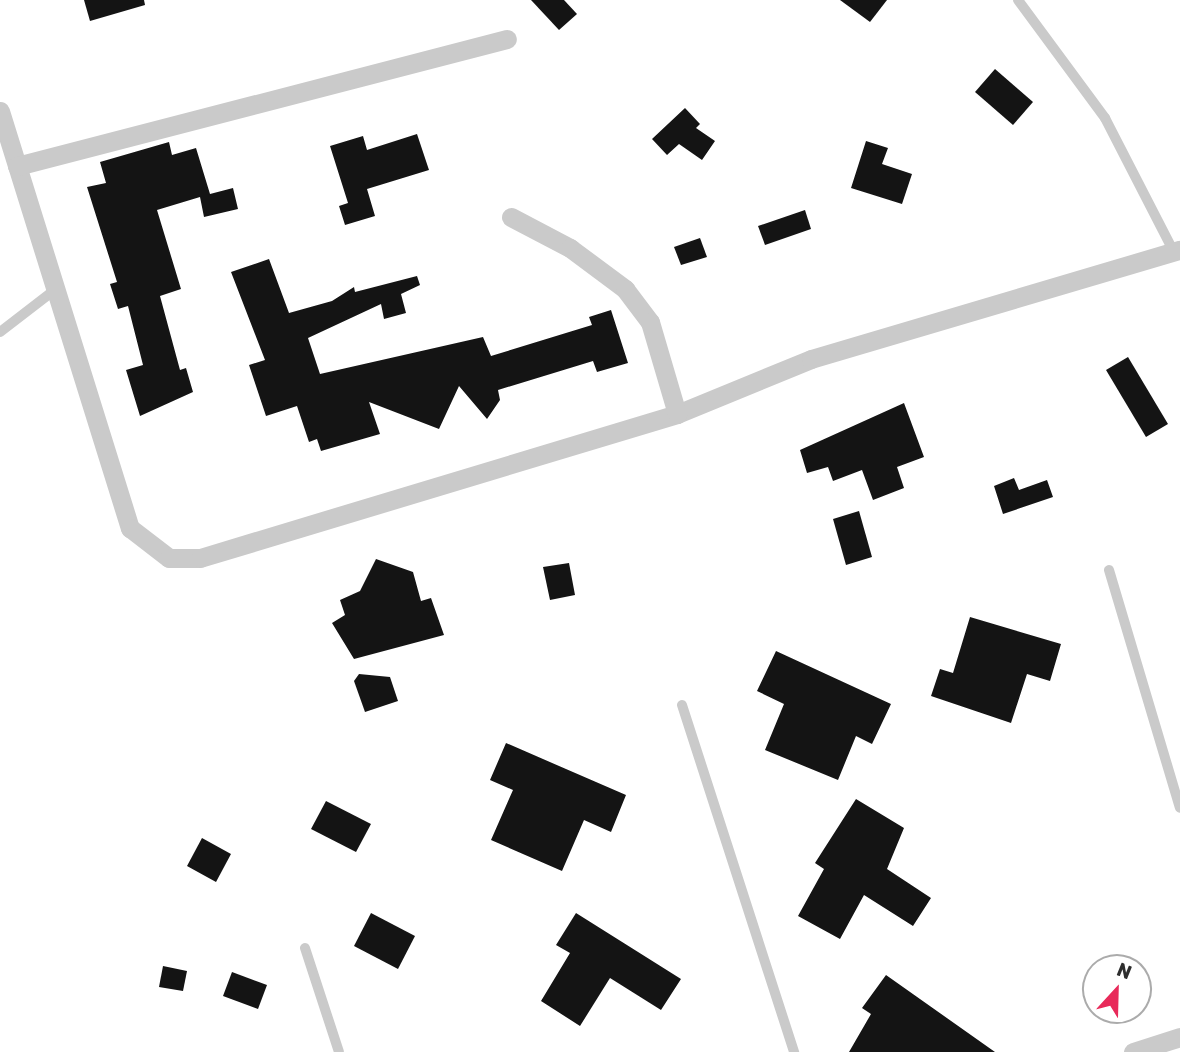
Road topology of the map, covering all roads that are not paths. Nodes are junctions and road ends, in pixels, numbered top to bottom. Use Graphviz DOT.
graph roads {
  1 [pos="1018,0"];
  2 [pos="507,39"];
  3 [pos="0,111"];
  4 [pos="18,166"];
  5 [pos="511,218"];
  6 [pos="1177,251"];
  7 [pos="52,292"];
  8 [pos="0,332"];
  9 [pos="677,414"];
  10 [pos="1108,570"];
  11 [pos="682,705"];
  12 [pos="1180,808"];
  13 [pos="306,948"];
  14 [pos="1180,1037"];
  15 [pos="339,1052"];
  16 [pos="794,1052"];
  17 [pos="1133,1052"];
  1 -- 6 [label="lane"];
  2 -- 4 [label="street"];
  3 -- 4 [label="street"];
  4 -- 7 [label="street"];
  5 -- 9 [label="street"];
  6 -- 9 [label="street"];
  7 -- 8 [label="lane"];
  7 -- 9 [label="street"];
  10 -- 12 [label="lane"];
  11 -- 16 [label="lane"];
  13 -- 15 [label="lane"];
  14 -- 17 [label="street"];
}
